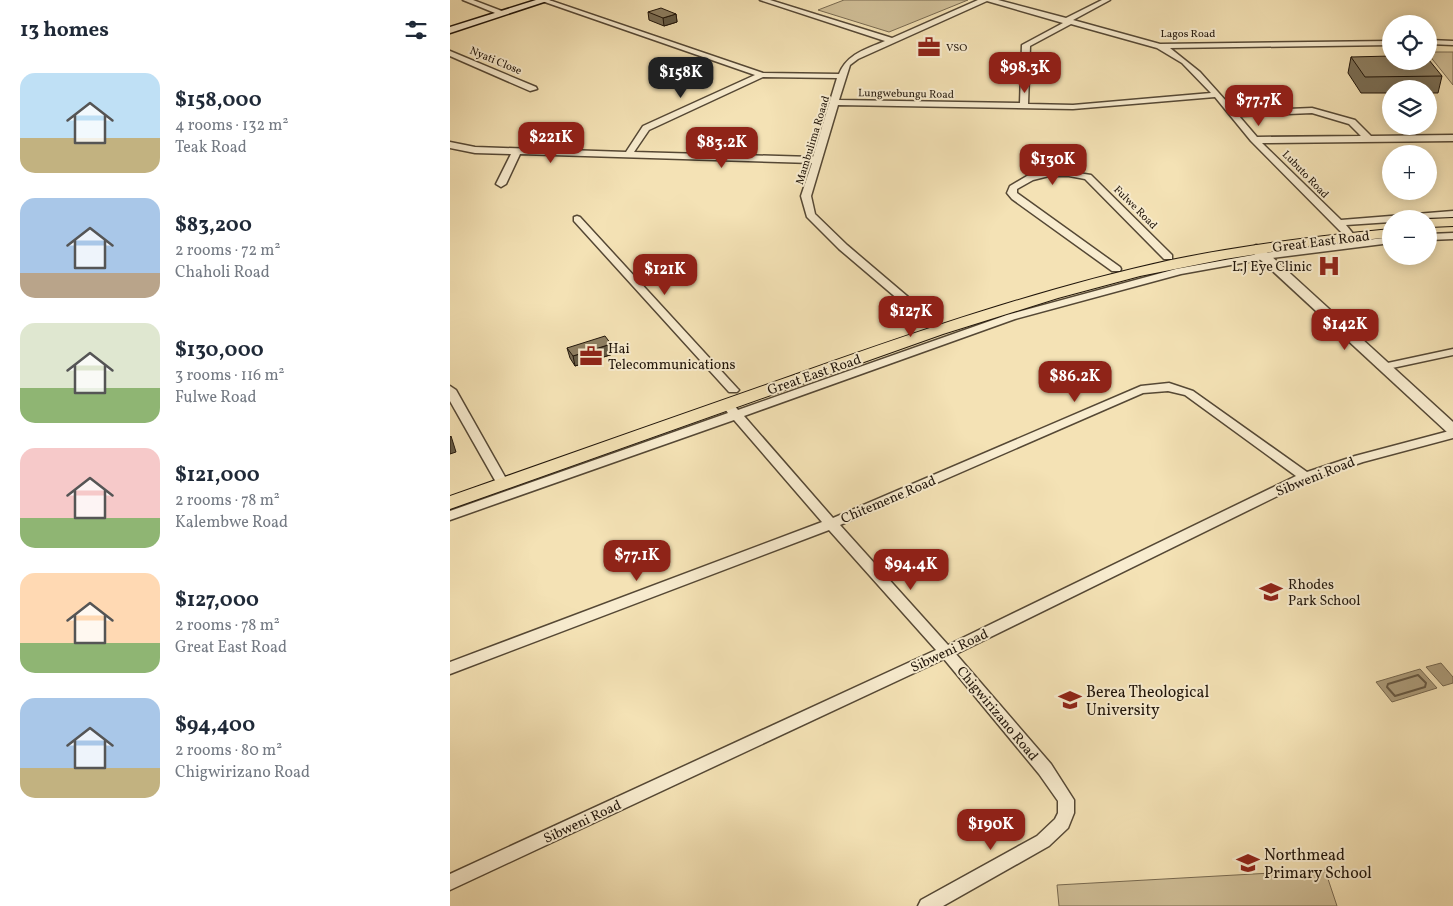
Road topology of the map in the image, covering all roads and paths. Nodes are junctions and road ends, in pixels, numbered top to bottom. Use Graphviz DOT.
graph roads {
  1 [pos="466,0"];
  2 [pos="529,0"];
  3 [pos="544,0"];
  4 [pos="763,0"];
  5 [pos="984,0"];
  6 [pos="990,0"];
  7 [pos="1107,0"];
  8 [pos="499,12"];
  9 [pos="1068,21"];
  10 [pos="450,25"];
  11 [pos="450,30"];
  12 [pos="890,40"];
  13 [pos="1382,42"];
  14 [pos="1437,42"];
  15 [pos="1453,43"];
  16 [pos="1160,46"];
  17 [pos="450,53"];
  18 [pos="762,74"];
  19 [pos="842,76"];
  20 [pos="534,89"];
  21 [pos="1215,96"];
  22 [pos="835,102"];
  23 [pos="1024,106"];
  24 [pos="1231,114"];
  25 [pos="1368,138"];
  26 [pos="1453,138"];
  27 [pos="1255,140"];
  28 [pos="450,145"];
  29 [pos="517,152"];
  30 [pos="628,155"];
  31 [pos="816,160"];
  32 [pos="501,184"];
  33 [pos="1453,214"];
  34 [pos="577,219"];
  35 [pos="1453,222"];
  36 [pos="1437,223"];
  37 [pos="1382,227"];
  38 [pos="1453,228"];
  39 [pos="1437,229"];
  40 [pos="1344,230"];
  41 [pos="1382,232"];
  42 [pos="1453,236"];
  43 [pos="1437,237"];
  44 [pos="1382,241"];
  45 [pos="1260,252"];
  46 [pos="1168,257"];
  47 [pos="1116,269"];
  48 [pos="930,322"];
  49 [pos="1453,352"];
  50 [pos="1383,367"];
  51 [pos="450,390"];
  52 [pos="732,403"];
  53 [pos="1453,432"];
  54 [pos="1305,477"];
  55 [pos="500,479"];
  56 [pos="450,489"];
  57 [pos="450,503"];
  58 [pos="450,516"];
  59 [pos="831,524"];
  60 [pos="946,652"];
  61 [pos="451,666"];
  62 [pos="450,882"];
  63 [pos="927,906"];
  1 -- 8 [label="street"];
  2 -- 8 [label="main road"];
  3 -- 8 [label="main road"];
  3 -- 18 [label="street"];
  4 -- 12 [label="street"];
  5 -- 12 [label="street, Mambulima Roaad"];
  6 -- 9 [label="street, Lagos Road"];
  7 -- 9 [label="street"];
  8 -- 10 [label="main road"];
  8 -- 11 [label="main road"];
  9 -- 16 [label="street, Lagos Road"];
  9 -- 23 [label="street"];
  12 -- 19 [label="street, Mambulima Roaad"];
  13 -- 16 [label="street, Lagos Road"];
  14 -- 15 [label="street"];
  16 -- 21 [label="street, Lubuto Road"];
  17 -- 20 [label="street, Nyati Close"];
  18 -- 19 [label="street"];
  18 -- 30 [label="street"];
  19 -- 22 [label="street, Mambulima Roaad"];
  21 -- 23 [label="street, Lungwebungu Road"];
  21 -- 24 [label="street, Lubuto Road"];
  22 -- 23 [label="street, Lungwebungu Road"];
  22 -- 31 [label="street, Mambulima Roaad"];
  24 -- 25 [label="street"];
  24 -- 27 [label="street, Lubuto Road"];
  25 -- 26 [label="street"];
  25 -- 27 [label="street"];
  27 -- 40 [label="street, Lubuto Road"];
  28 -- 29 [label="street"];
  29 -- 30 [label="street"];
  29 -- 32 [label="street"];
  30 -- 31 [label="street"];
  31 -- 48 [label="street, Mambulima Roaad"];
  33 -- 40 [label="street"];
  34 -- 52 [label="street, Chigwirizano Road"];
  35 -- 36 [label="main road"];
  37 -- 40 [label="main road, Great East Road"];
  38 -- 39 [label="main road"];
  40 -- 41 [label="main road, Great East Road"];
  40 -- 45 [label="main road, Great East Road"];
  40 -- 46 [label="main road, Great East Road"];
  42 -- 43 [label="street"];
  44 -- 45 [label="street"];
  45 -- 50 [label="street"];
  45 -- 52 [label="main road, Great East Road"];
  46 -- 47 [label="main road, Great East Road"];
  46 -- 47 [label="street, Fulwe Road"];
  47 -- 48 [label="main road, Great East Road"];
  48 -- 52 [label="main road, Great East Road"];
  49 -- 50 [label="street"];
  50 -- 53 [label="street"];
  51 -- 55 [label="street"];
  52 -- 55 [label="main road, Great East Road"];
  52 -- 58 [label="street"];
  52 -- 59 [label="street, Chigwirizano Road"];
  53 -- 54 [label="street, Sibweni Road"];
  54 -- 59 [label="street, Chitemene Road"];
  54 -- 60 [label="street, Sibweni Road"];
  55 -- 56 [label="main road, Great East Road"];
  55 -- 57 [label="main road, Great East Road"];
  59 -- 60 [label="street, Chigwirizano Road"];
  59 -- 61 [label="street, Chitemene Road"];
  60 -- 62 [label="street, Sibweni Road"];
  60 -- 63 [label="street, Chigwirizano Road"];
}
